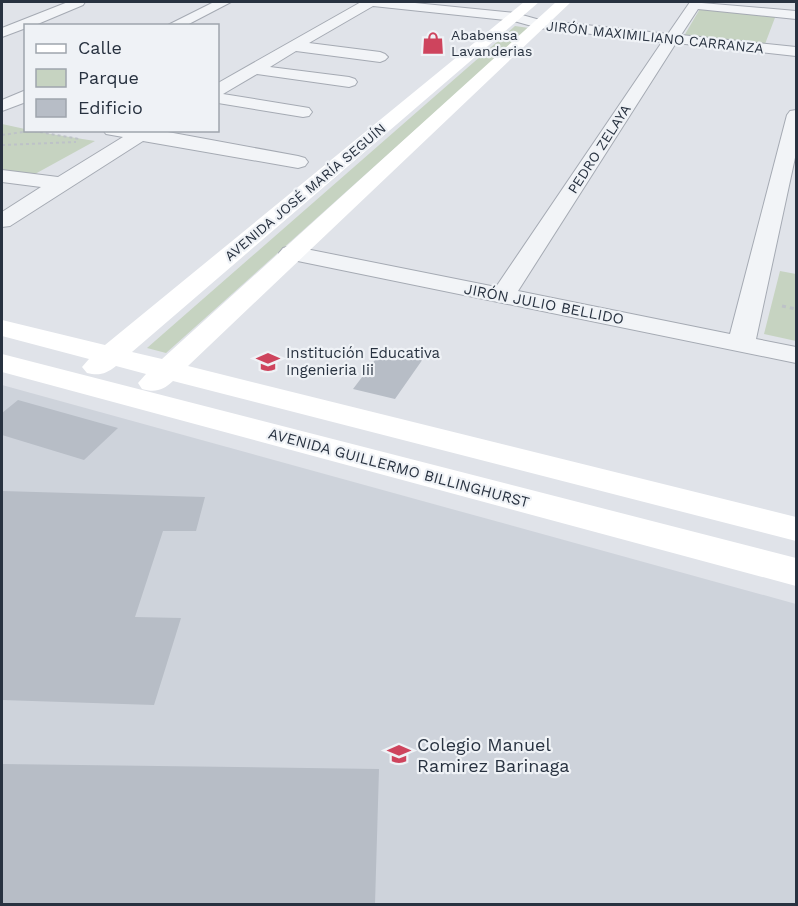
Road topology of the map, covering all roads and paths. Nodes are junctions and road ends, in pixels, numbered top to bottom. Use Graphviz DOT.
graph roads {
  1 [pos="78,2"];
  2 [pos="224,2"];
  3 [pos="371,2"];
  4 [pos="532,2"];
  5 [pos="564,2"];
  6 [pos="695,3"];
  7 [pos="796,15"];
  8 [pos="515,17"];
  9 [pos="24,24"];
  10 [pos="24,24"];
  11 [pos="177,24"];
  12 [pos="539,24"];
  13 [pos="2,33"];
  14 [pos="671,38"];
  15 [pos="294,46"];
  16 [pos="796,52"];
  17 [pos="380,57"];
  18 [pos="253,69"];
  19 [pos="349,82"];
  20 [pos="219,89"];
  21 [pos="24,96"];
  22 [pos="219,98"];
  23 [pos="2,106"];
  24 [pos="303,112"];
  25 [pos="796,115"];
  26 [pos="19,123"];
  27 [pos="54,132"];
  28 [pos="144,133"];
  29 [pos="2,135"];
  30 [pos="2,145"];
  31 [pos="298,162"];
  32 [pos="2,176"];
  33 [pos="61,184"];
  34 [pos="2,221"];
  35 [pos="291,253"];
  36 [pos="502,296"];
  37 [pos="2,328"];
  38 [pos="741,344"];
  39 [pos="796,355"];
  40 [pos="110,356"];
  41 [pos="2,363"];
  42 [pos="165,371"];
  43 [pos="78,383"];
  44 [pos="136,399"];
  45 [pos="796,529"];
  46 [pos="796,572"];
  1 -- 9 [label="street"];
  2 -- 11 [label="street"];
  3 -- 8 [label="street, JIRÓN MAXIMILIANO CARRANZA"];
  3 -- 15 [label="street"];
  4 -- 8 [label="street, AVENIDA JOSÉ MARÍA SEGUÍN"];
  5 -- 12 [label="street, AVENIDA JOSÉ MARÍA SEGUÍN"];
  6 -- 7 [label="street"];
  6 -- 14 [label="street, PEDRO ZELAYA"];
  8 -- 12 [label="street, JIRÓN MAXIMILIANO CARRANZA"];
  8 -- 40 [label="street, AVENIDA JOSÉ MARÍA SEGUÍN"];
  10 -- 13 [label="street"];
  12 -- 14 [label="street, JIRÓN MAXIMILIANO CARRANZA"];
  12 -- 35 [label="street, AVENIDA JOSÉ MARÍA SEGUÍN"];
  14 -- 16 [label="street, JIRÓN MAXIMILIANO CARRANZA"];
  14 -- 36 [label="street, PEDRO ZELAYA"];
  15 -- 17 [label="street"];
  15 -- 18 [label="street"];
  18 -- 19 [label="street"];
  18 -- 20 [label="street"];
  21 -- 23 [label="street"];
  22 -- 24 [label="street"];
  25 -- 38 [label="street"];
  26 -- 29 [label="path"];
  27 -- 30 [label="path"];
  28 -- 31 [label="street"];
  28 -- 33 [label="street"];
  32 -- 33 [label="street"];
  33 -- 34 [label="street"];
  35 -- 36 [label="street, JIRÓN JULIO BELLIDO"];
  35 -- 42 [label="street, AVENIDA JOSÉ MARÍA SEGUÍN"];
  36 -- 38 [label="street, JIRÓN JULIO BELLIDO"];
  37 -- 40 [label="street"];
  38 -- 39 [label="street, JIRÓN JULIO BELLIDO"];
  40 -- 42 [label="street"];
  40 -- 43 [label="street, AVENIDA JOSÉ MARÍA SEGUÍN"];
  41 -- 43 [label="street, AVENIDA GUILLERMO BILLINGHURST"];
  42 -- 44 [label="street, AVENIDA JOSÉ MARÍA SEGUÍN"];
  42 -- 45 [label="street"];
  43 -- 44 [label="street, AVENIDA GUILLERMO BILLINGHURST"];
  44 -- 46 [label="street, AVENIDA GUILLERMO BILLINGHURST"];
}
